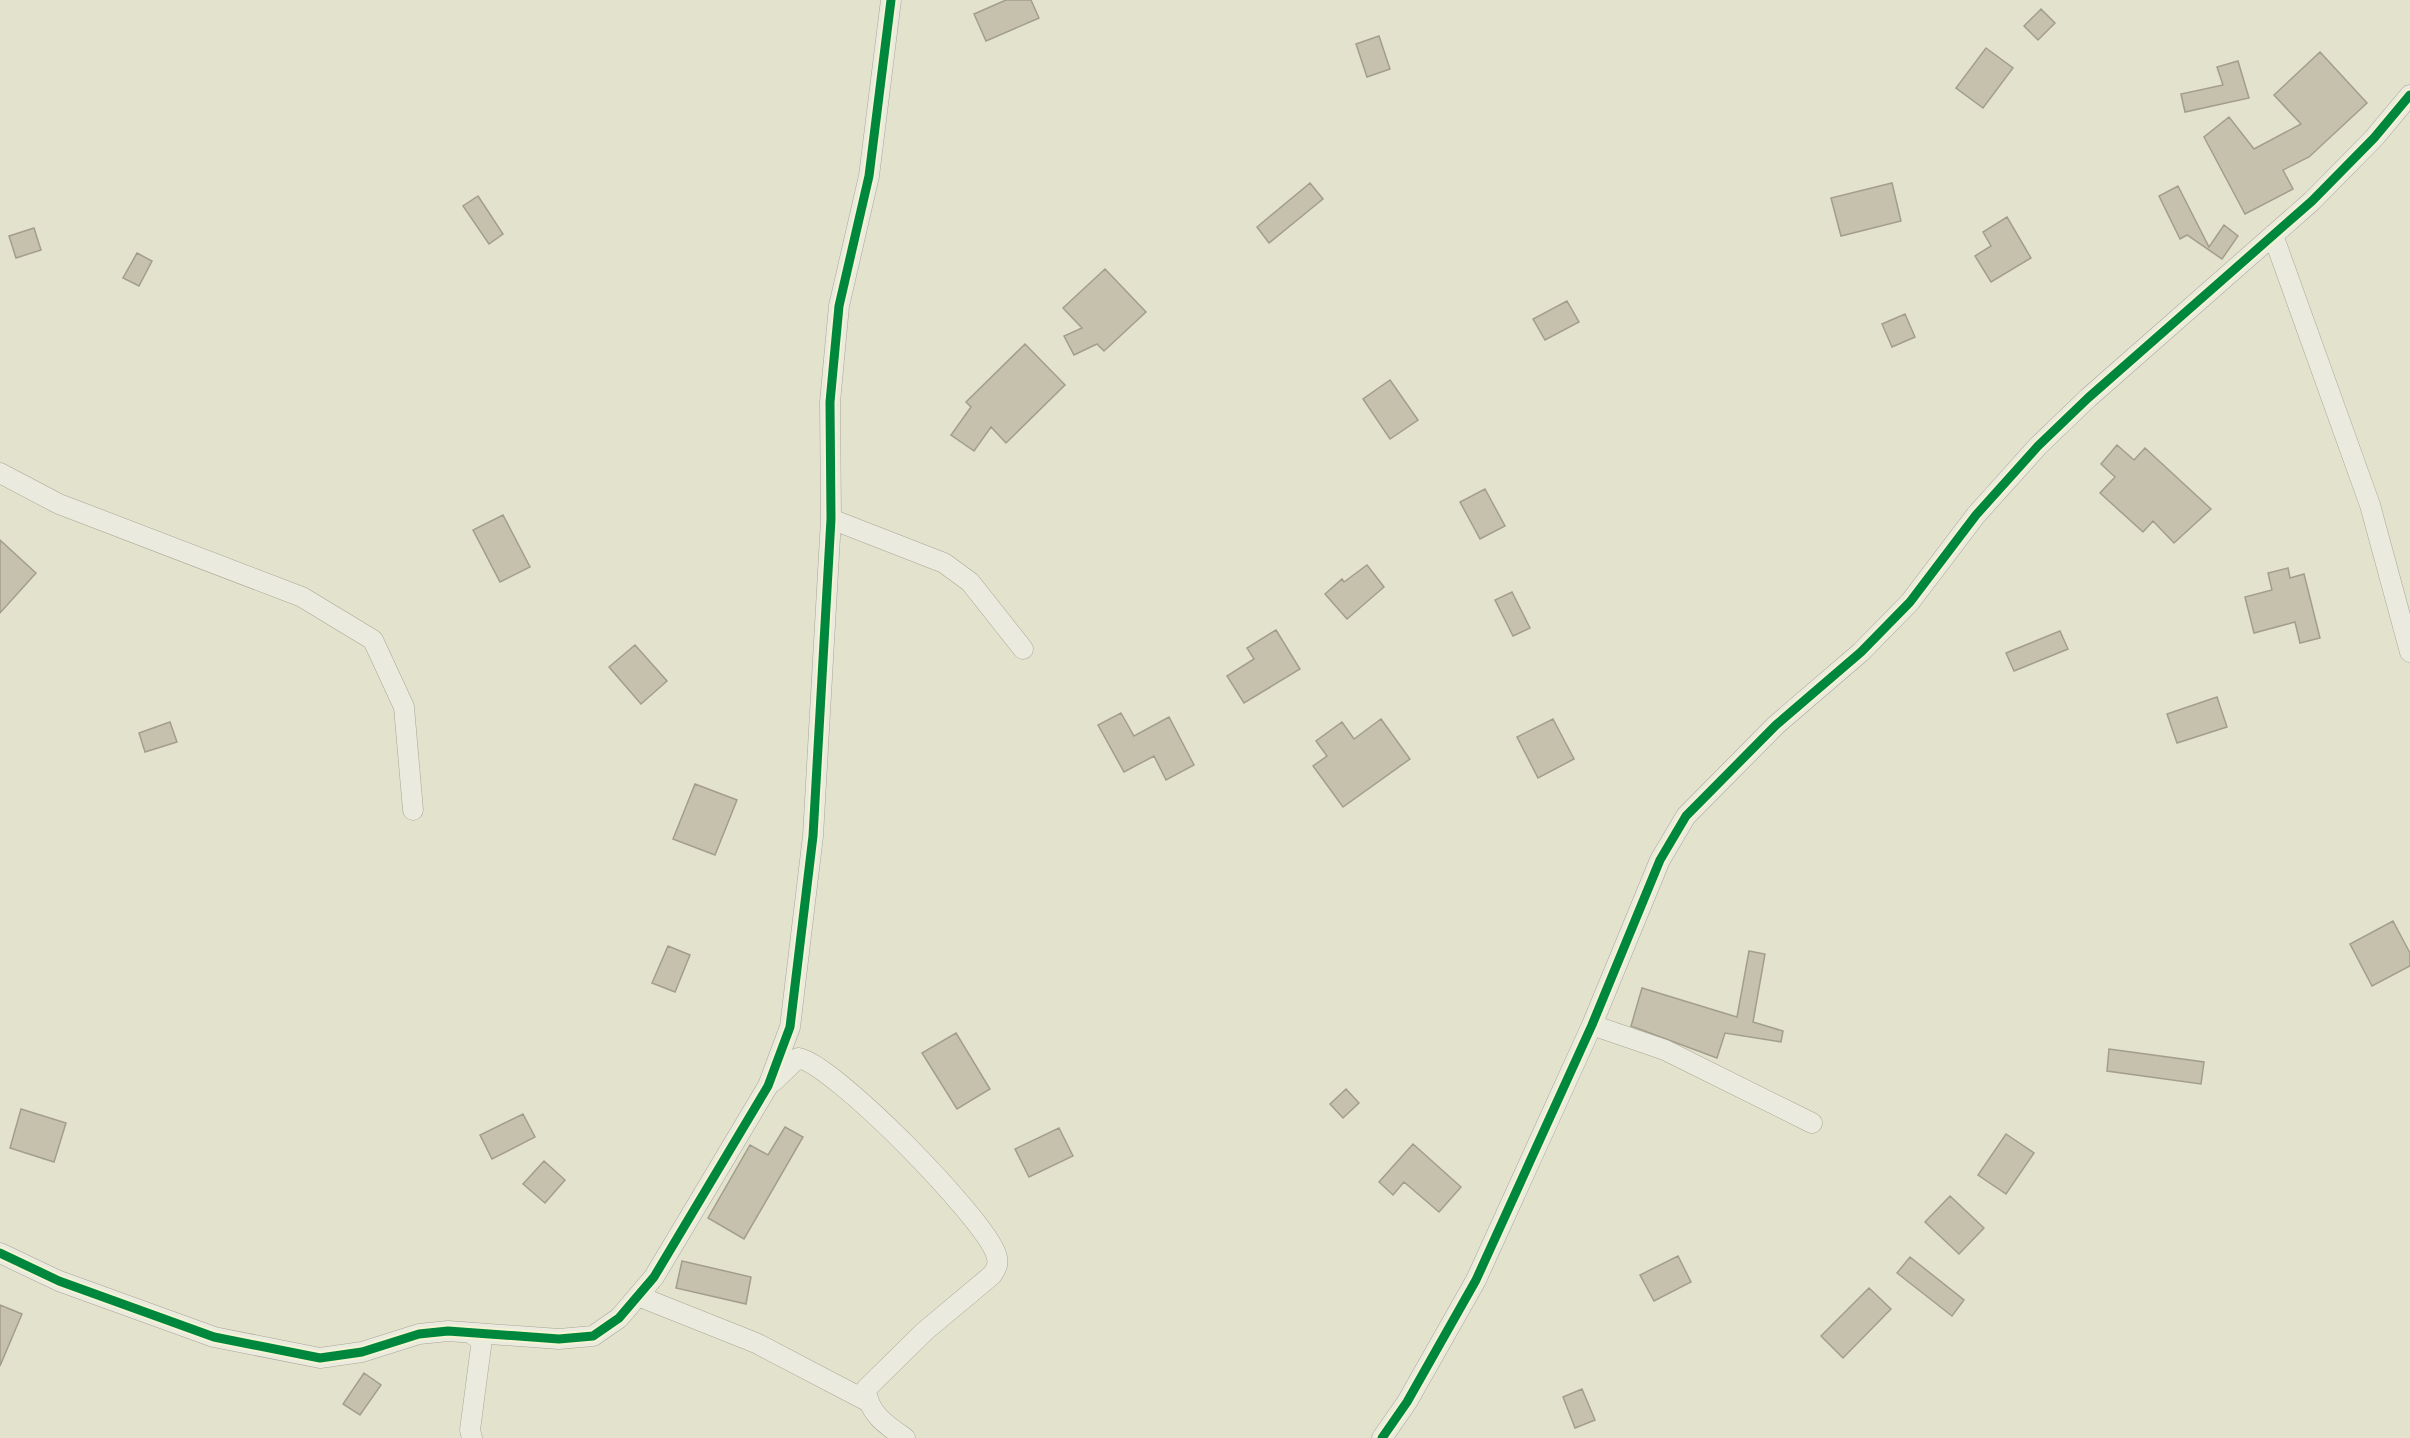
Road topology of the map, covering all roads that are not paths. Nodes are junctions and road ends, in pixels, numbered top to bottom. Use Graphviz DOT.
graph roads {
  1 [pos="891,0"];
  2 [pos="2410,95"];
  3 [pos="2273,235"];
  4 [pos="0,473"];
  5 [pos="831,519"];
  6 [pos="1023,649"];
  7 [pos="2410,652"];
  8 [pos="413,810"];
  9 [pos="1592,1025"];
  10 [pos="768,1086"];
  11 [pos="1812,1123"];
  12 [pos="0,1253"];
  13 [pos="638,1296"];
  14 [pos="473,1335"];
  15 [pos="867,1401"];
  16 [pos="472,1438"];
  17 [pos="905,1438"];
  18 [pos="1382,1438"];
  1 -- 5 [label="street"];
  2 -- 3 [label="street"];
  3 -- 7 [label="street"];
  3 -- 9 [label="street"];
  4 -- 8 [label="street"];
  5 -- 6 [label="street"];
  5 -- 10 [label="street"];
  9 -- 11 [label="street"];
  9 -- 18 [label="street"];
  10 -- 13 [label="street"];
  10 -- 15 [label="street"];
  12 -- 14 [label="street"];
  13 -- 14 [label="street"];
  13 -- 15 [label="street"];
  14 -- 16 [label="street"];
  15 -- 17 [label="street"];
}
